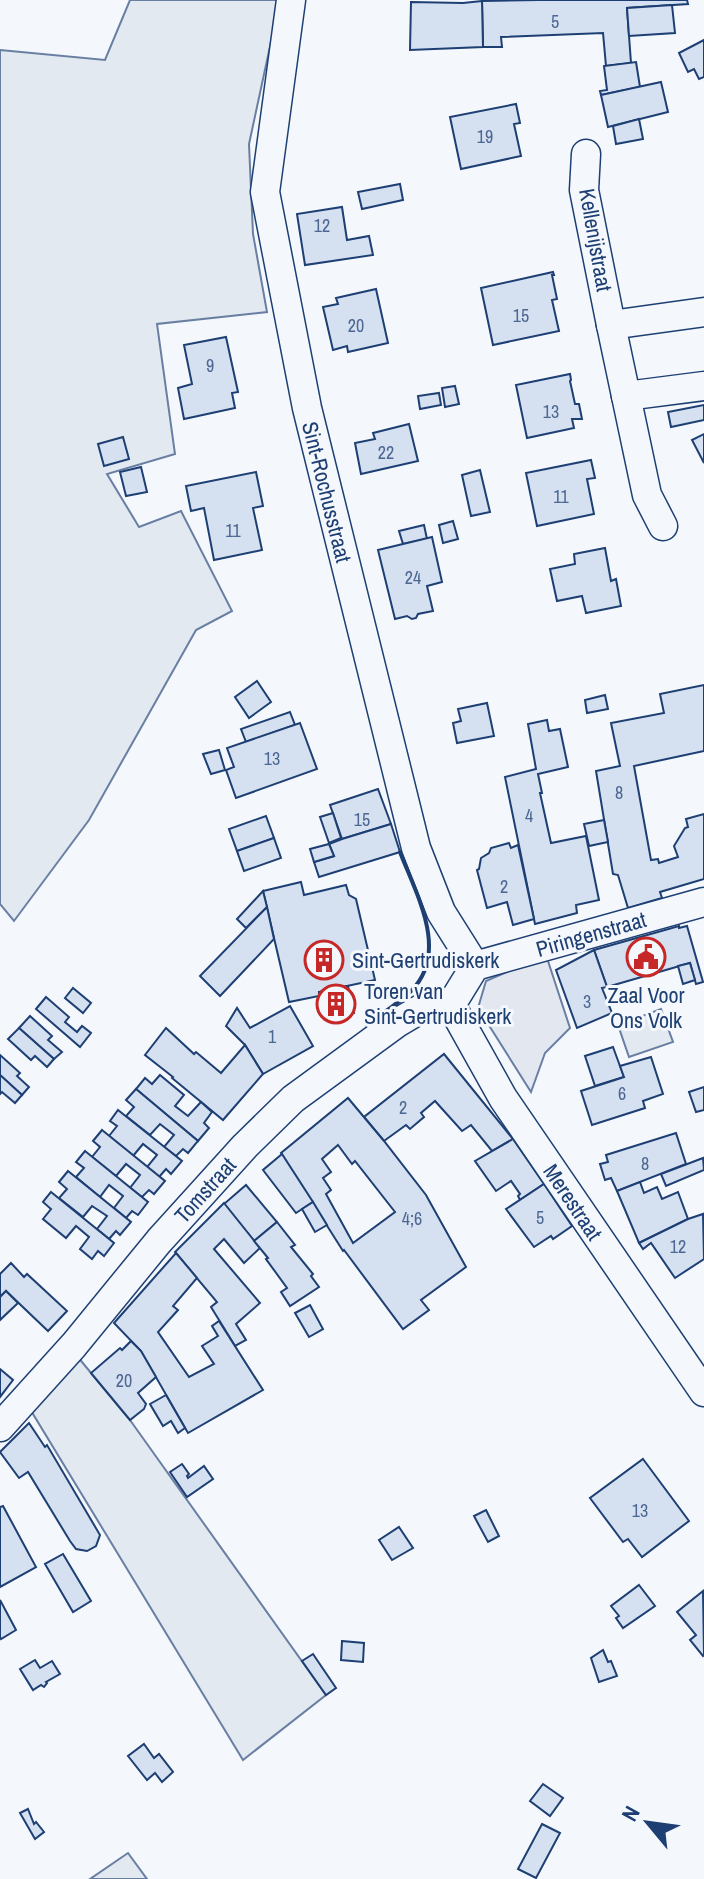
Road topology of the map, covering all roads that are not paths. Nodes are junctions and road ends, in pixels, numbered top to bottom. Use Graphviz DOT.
graph roads {
  1 [pos="291,0"];
  2 [pos="586,154"];
  3 [pos="704,312"];
  4 [pos="611,325"];
  5 [pos="704,386"];
  6 [pos="626,396"];
  7 [pos="663,526"];
  8 [pos="704,902"];
  9 [pos="475,966"];
  10 [pos="451,1005"];
  11 [pos="704,1392"];
  12 [pos="0,1427"];
  1 -- 9 [label="street, Sint-Rochusstraat"];
  2 -- 4 [label="street, Kellenijstraat"];
  3 -- 4 [label="street"];
  4 -- 6 [label="street, Kellenijstraat"];
  5 -- 6 [label="street"];
  6 -- 7 [label="street, Kellenijstraat"];
  8 -- 9 [label="street, Piringenstraat"];
  9 -- 10 [label="street"];
  10 -- 11 [label="street, Merestraat"];
  10 -- 12 [label="street, Tomstraat"];
}
